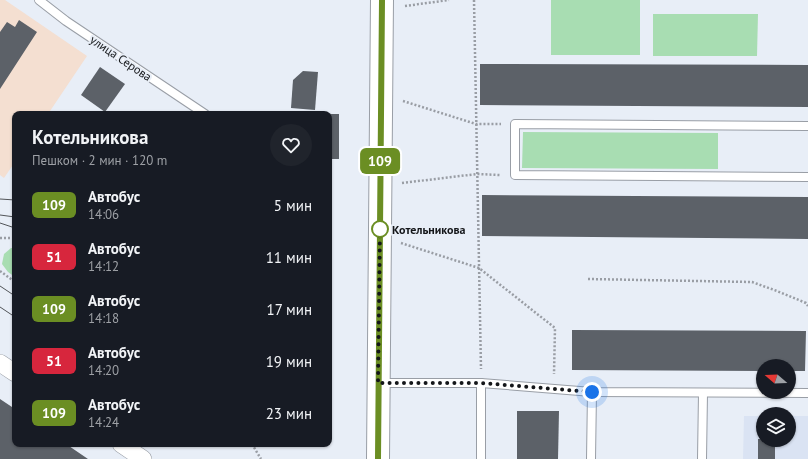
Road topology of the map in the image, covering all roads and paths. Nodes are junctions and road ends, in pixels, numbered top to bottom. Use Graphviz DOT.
graph roads {
  1 [pos="39,0"];
  2 [pos="382,0"];
  3 [pos="405,0"];
  4 [pos="449,0"];
  5 [pos="474,0"];
  6 [pos="405,6"];
  7 [pos="405,14"];
  8 [pos="402,97"];
  9 [pos="201,111"];
  10 [pos="476,124"];
  11 [pos="515,124"];
  12 [pos="808,126"];
  13 [pos="477,174"];
  14 [pos="515,175"];
  15 [pos="808,177"];
  16 [pos="401,183"];
  17 [pos="0,238"];
  18 [pos="12,238"];
  19 [pos="399,243"];
  20 [pos="479,268"];
  21 [pos="0,272"];
  22 [pos="588,278"];
  23 [pos="12,280"];
  24 [pos="808,306"];
  25 [pos="0,363"];
  26 [pos="12,371"];
  27 [pos="378,383"];
  28 [pos="481,383"];
  29 [pos="554,389"];
  30 [pos="592,392"];
  31 [pos="702,393"];
  32 [pos="808,393"];
  33 [pos="125,447"];
  34 [pos="254,447"];
  35 [pos="143,459"];
  36 [pos="262,459"];
  37 [pos="378,459"];
  38 [pos="480,459"];
  39 [pos="592,459"];
  40 [pos="702,459"];
  1 -- 9 [label="lane, улица Серова"];
  2 -- 27 [label="main road"];
  3 -- 6 [label="path"];
  4 -- 6 [label="path"];
  5 -- 10 [label="path"];
  6 -- 7 [label="path"];
  8 -- 10 [label="path"];
  10 -- 11 [label="path"];
  10 -- 13 [label="path"];
  11 -- 12 [label="lane"];
  11 -- 14 [label="lane"];
  13 -- 14 [label="path"];
  13 -- 16 [label="path"];
  13 -- 20 [label="path"];
  14 -- 15 [label="lane"];
  17 -- 18 [label="path"];
  19 -- 20 [label="path"];
  20 -- 28 [label="path"];
  20 -- 29 [label="path"];
  21 -- 23 [label="path"];
  22 -- 24 [label="path"];
  25 -- 26 [label="street"];
  27 -- 28 [label="lane"];
  27 -- 37 [label="main road"];
  28 -- 29 [label="lane"];
  28 -- 38 [label="lane"];
  29 -- 30 [label="lane"];
  30 -- 31 [label="lane"];
  30 -- 39 [label="lane"];
  31 -- 32 [label="lane"];
  31 -- 40 [label="lane"];
  33 -- 35 [label="street"];
  34 -- 36 [label="path"];
}
